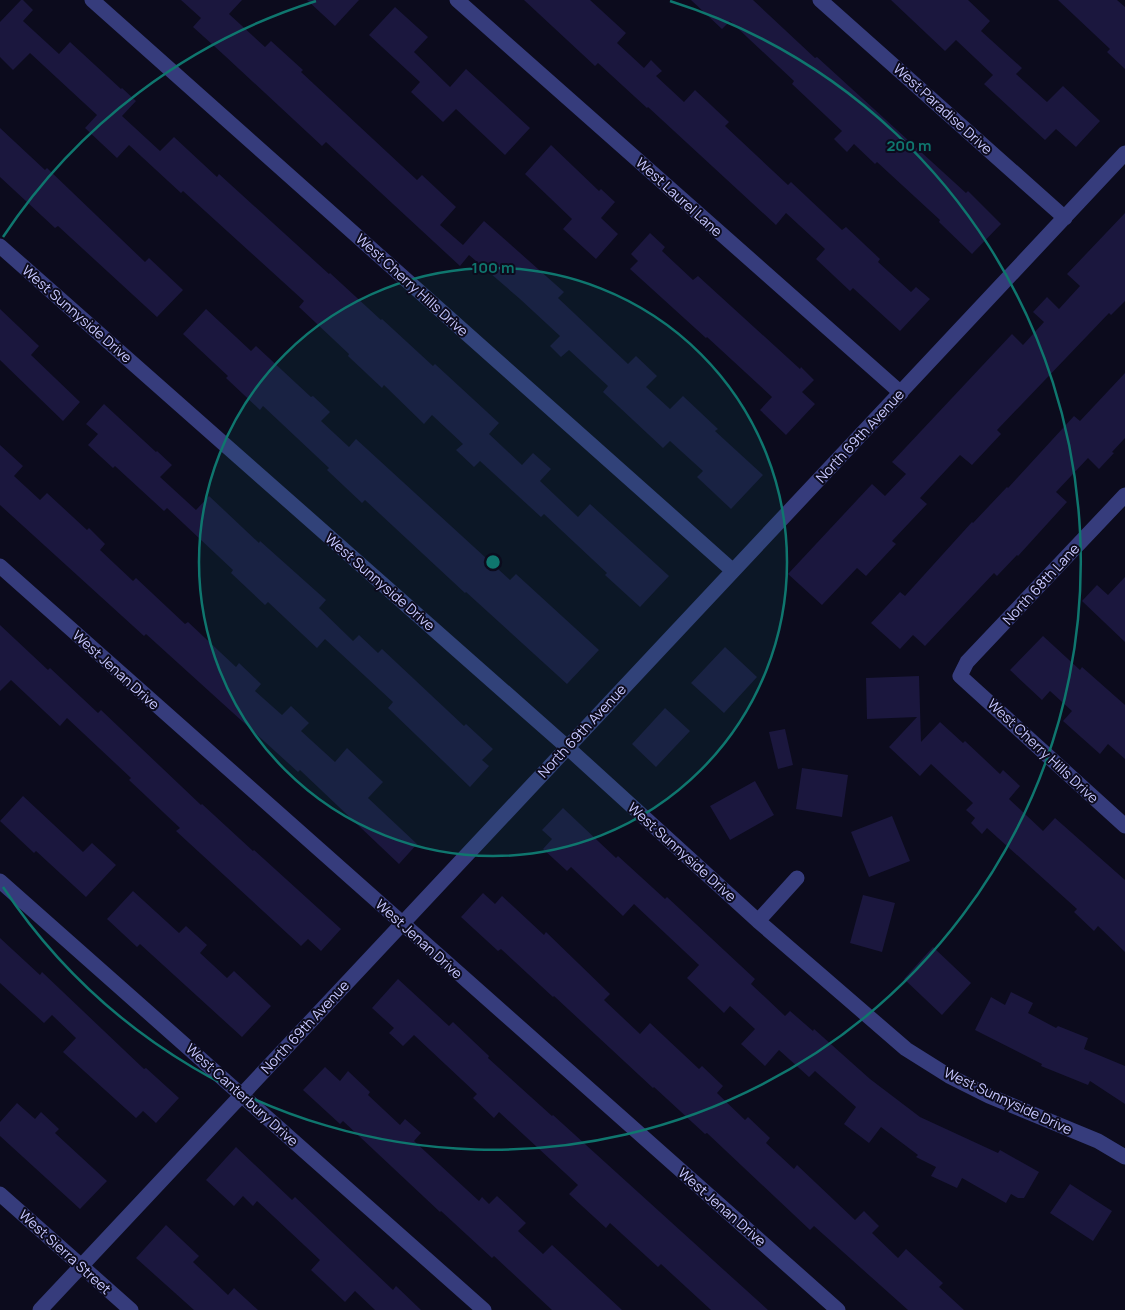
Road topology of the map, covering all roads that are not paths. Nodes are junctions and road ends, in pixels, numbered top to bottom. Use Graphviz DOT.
graph roads {
  1 [pos="92,0"];
  2 [pos="457,0"];
  3 [pos="820,0"];
  4 [pos="1125,153"];
  5 [pos="1065,218"];
  6 [pos="0,246"];
  7 [pos="900,393"];
  8 [pos="1125,495"];
  9 [pos="0,566"];
  10 [pos="732,570"];
  11 [pos="960,676"];
  12 [pos="567,747"];
  13 [pos="1125,826"];
  14 [pos="797,878"];
  15 [pos="0,880"];
  16 [pos="758,921"];
  17 [pos="402,924"];
  18 [pos="241,1094"];
  19 [pos="1125,1157"];
  20 [pos="0,1194"];
  21 [pos="82,1266"];
  22 [pos="40,1310"];
  23 [pos="131,1310"];
  24 [pos="484,1310"];
  25 [pos="838,1310"];
  1 -- 10 [label="street, West Cherry Hills Drive"];
  2 -- 7 [label="street, West Laurel Lane"];
  3 -- 5 [label="street, West Paradise Drive"];
  4 -- 5 [label="street, North 69th Avenue"];
  5 -- 7 [label="street, North 69th Avenue"];
  6 -- 12 [label="street, West Sunnyside Drive"];
  7 -- 10 [label="street, North 69th Avenue"];
  8 -- 11 [label="street, North 68th Lane"];
  9 -- 17 [label="street, West Jenan Drive"];
  10 -- 12 [label="street, North 69th Avenue"];
  11 -- 13 [label="street, West Cherry Hills Drive"];
  12 -- 16 [label="street, West Sunnyside Drive"];
  12 -- 17 [label="street, North 69th Avenue"];
  14 -- 16 [label="street"];
  15 -- 18 [label="street, West Canterbury Drive"];
  16 -- 19 [label="street, West Sunnyside Drive"];
  17 -- 18 [label="street, North 69th Avenue"];
  17 -- 25 [label="street, West Jenan Drive"];
  18 -- 21 [label="street, North 69th Avenue"];
  18 -- 24 [label="street, West Canterbury Drive"];
  20 -- 21 [label="street, West Sierra Street"];
  21 -- 22 [label="street, North 69th Avenue"];
  21 -- 23 [label="street, West Sierra Street"];
}
